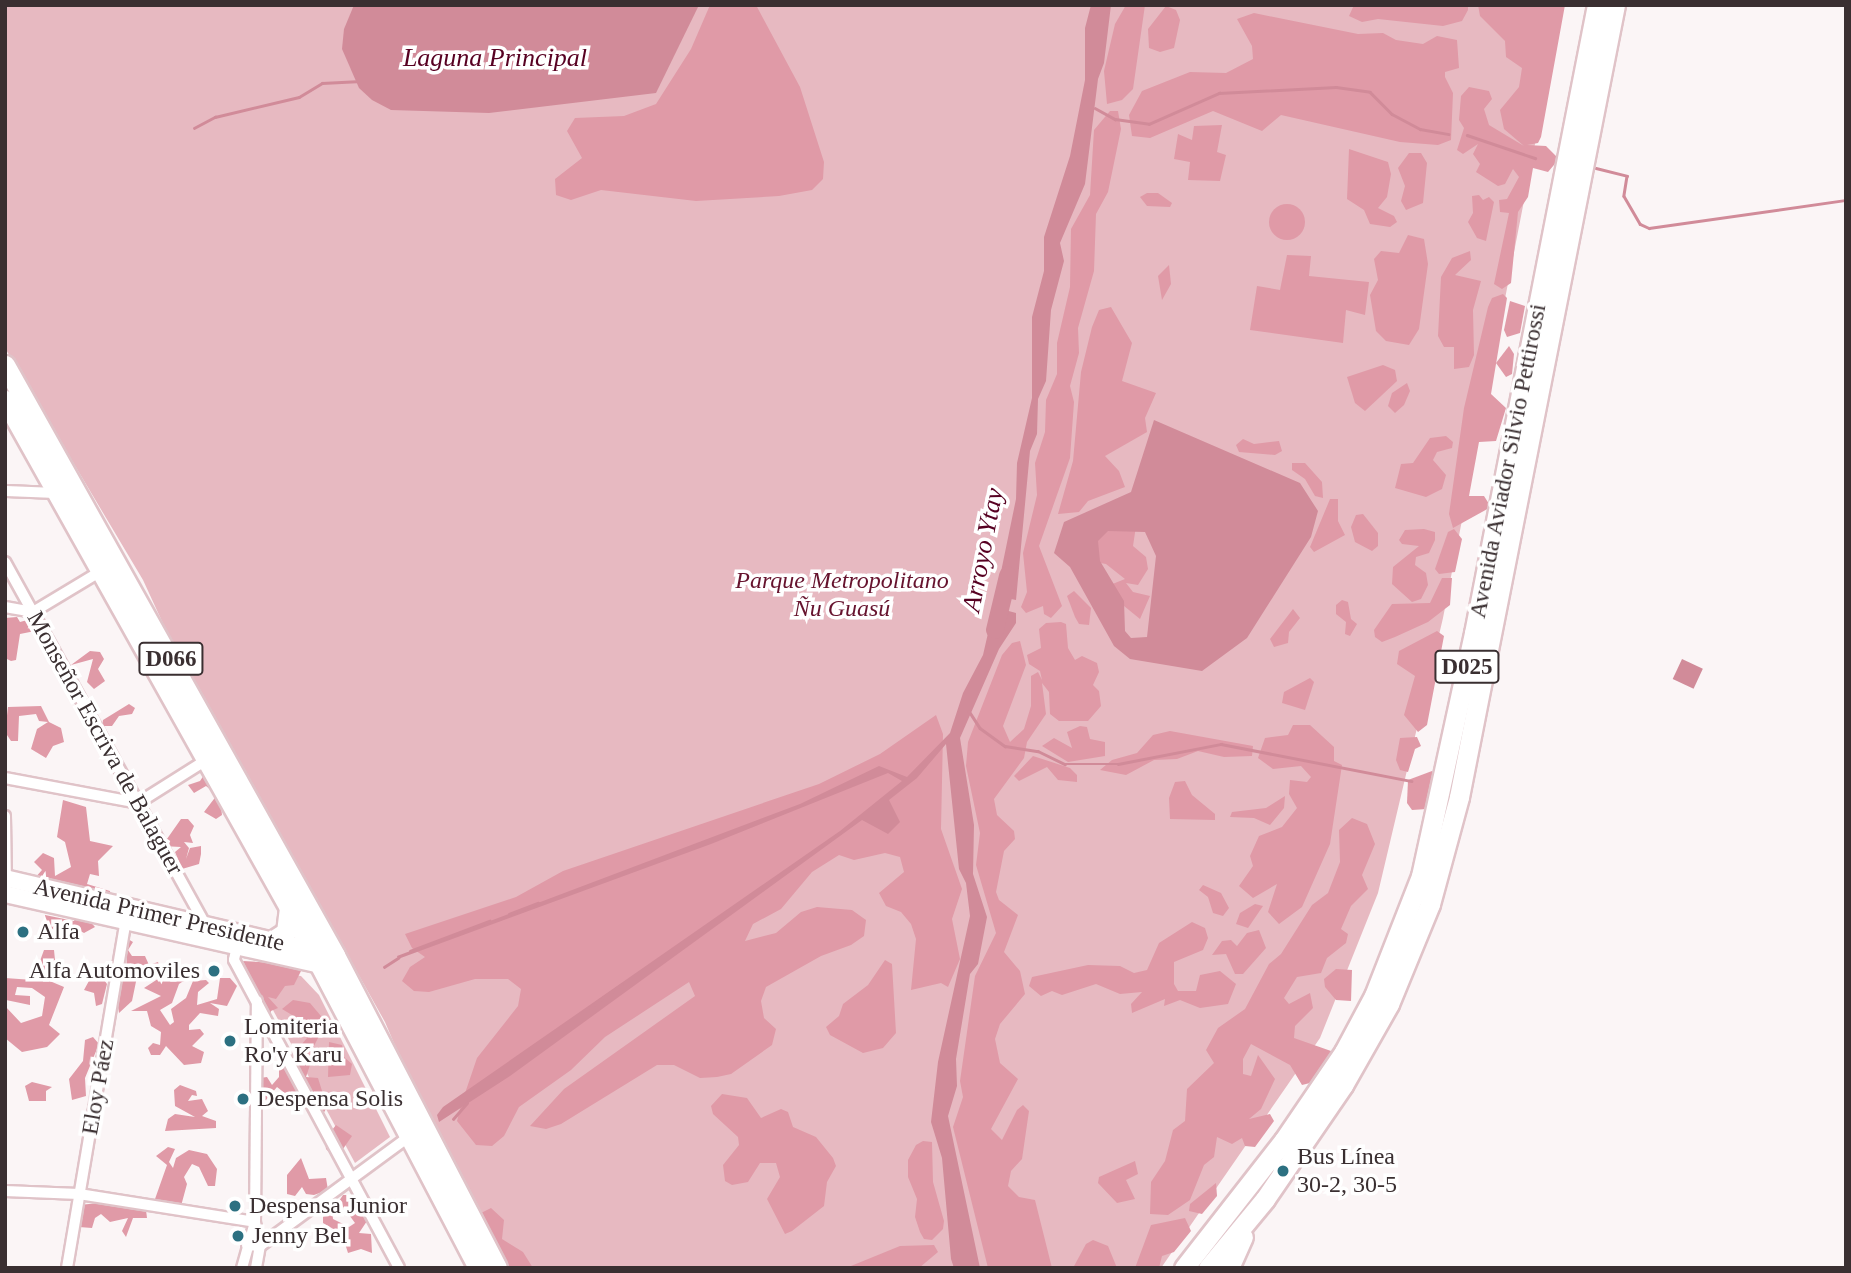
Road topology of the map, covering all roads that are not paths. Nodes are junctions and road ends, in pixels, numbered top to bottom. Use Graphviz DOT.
graph roads {
  1 [pos="1598,5"];
  2 [pos="1615,5"];
  3 [pos="5,365"];
  4 [pos="5,400"];
  5 [pos="5,491"];
  6 [pos="57,493"];
  7 [pos="5,562"];
  8 [pos="102,571"];
  9 [pos="5,607"];
  10 [pos="33,612"];
  11 [pos="208,759"];
  12 [pos="5,778"];
  13 [pos="138,803"];
  14 [pos="5,816"];
  15 [pos="6,885"];
  16 [pos="129,906"];
  17 [pos="289,908"];
  18 [pos="126,923"];
  19 [pos="205,924"];
  20 [pos="244,934"];
  21 [pos="272,941"];
  22 [pos="234,949"];
  23 [pos="316,958"];
  24 [pos="257,998"];
  25 [pos="370,1026"];
  26 [pos="407,1138"];
  27 [pos="1284,1140"];
  28 [pos="351,1180"];
  29 [pos="5,1191"];
  30 [pos="79,1194"];
  31 [pos="1265,1199"];
  32 [pos="255,1222"];
  33 [pos="247,1245"];
  34 [pos="260,1246"];
  35 [pos="67,1268"];
  36 [pos="242,1268"];
  37 [pos="256,1268"];
  38 [pos="399,1268"];
  39 [pos="478,1268"];
  40 [pos="497,1268"];
  41 [pos="1184,1268"];
  42 [pos="1198,1268"];
  43 [pos="1208,1268"];
  44 [pos="1229,1268"];
  1 -- 27 [label="highway, Avenida Aviador Silvio Pettirossi / D025"];
  2 -- 31 [label="highway, Avenida Aviador Silvio Pettirossi / D025"];
  3 -- 25 [label="highway, D066"];
  4 -- 6 [label="highway, D066"];
  5 -- 6 [label="street"];
  6 -- 8 [label="highway, D066"];
  7 -- 10 [label="street, Monseñor Escriva de Balaguer"];
  8 -- 10 [label="street"];
  8 -- 11 [label="highway, D066"];
  9 -- 10 [label="street"];
  10 -- 13 [label="street, Monseñor Escriva de Balaguer"];
  11 -- 13 [label="street"];
  11 -- 17 [label="highway, D066"];
  12 -- 13 [label="street"];
  13 -- 19 [label="street, Monseñor Escriva de Balaguer"];
  14 -- 15 [label="street"];
  15 -- 16 [label="main road, Avenida Primer Presidente"];
  15 -- 18 [label="main road, Avenida Primer Presidente"];
  16 -- 18 [label="street, Eloy Páez"];
  16 -- 19 [label="main road, Avenida Primer Presidente"];
  17 -- 21 [label="highway"];
  17 -- 23 [label="highway, D066"];
  18 -- 22 [label="main road, Avenida Primer Presidente"];
  18 -- 30 [label="street, Eloy Páez"];
  19 -- 20 [label="main road, Avenida Primer Presidente"];
  20 -- 21 [label="main road, Avenida Primer Presidente"];
  20 -- 22 [label="street"];
  21 -- 23 [label="main road, Avenida Primer Presidente"];
  22 -- 23 [label="main road, Avenida Primer Presidente"];
  22 -- 24 [label="street"];
  23 -- 25 [label="highway"];
  23 -- 26 [label="highway, D066"];
  24 -- 28 [label="street"];
  24 -- 32 [label="street"];
  25 -- 40 [label="highway, D066"];
  26 -- 28 [label="street"];
  26 -- 39 [label="highway, D066"];
  27 -- 41 [label="highway, Avenida Aviador Silvio Pettirossi / D025"];
  27 -- 42 [label="highway"];
  28 -- 34 [label="street"];
  28 -- 38 [label="street"];
  29 -- 30 [label="street"];
  30 -- 32 [label="street"];
  30 -- 35 [label="street, Eloy Páez"];
  31 -- 43 [label="highway, Avenida Aviador Silvio Pettirossi / D025"];
  31 -- 44 [label="highway"];
  32 -- 33 [label="street"];
  32 -- 34 [label="street"];
  33 -- 34 [label="street"];
  33 -- 36 [label="street"];
  34 -- 37 [label="street"];
}
